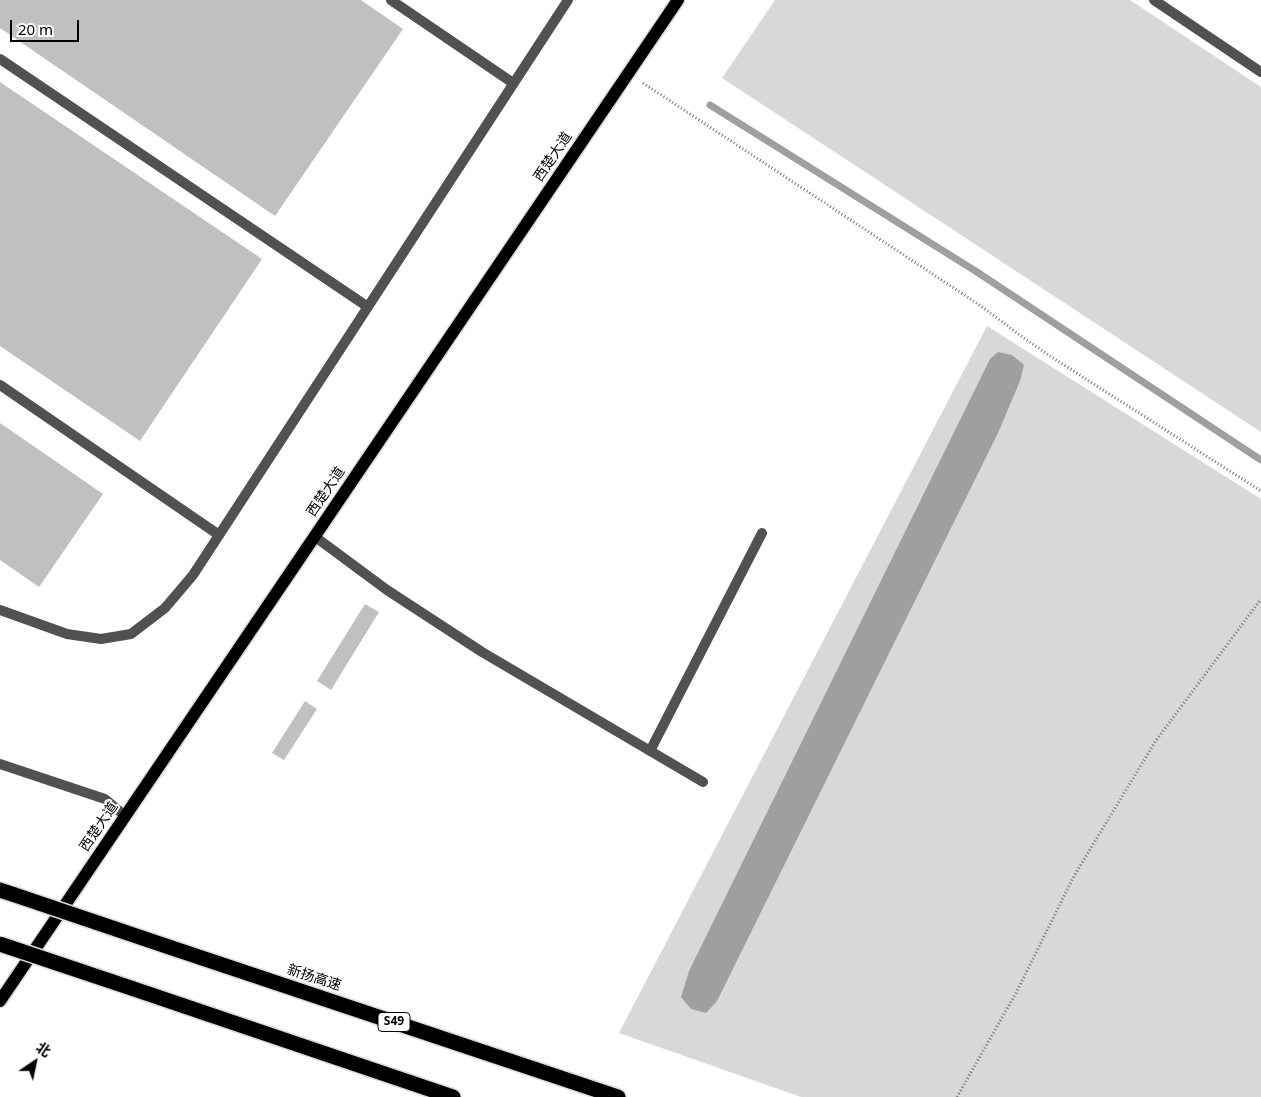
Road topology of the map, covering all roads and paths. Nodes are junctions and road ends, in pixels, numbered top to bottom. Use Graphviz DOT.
graph roads {
  1 [pos="391,0"];
  2 [pos="568,0"];
  3 [pos="678,0"];
  4 [pos="1154,0"];
  5 [pos="0,58"];
  6 [pos="1261,72"];
  7 [pos="628,73"];
  8 [pos="513,83"];
  9 [pos="368,307"];
  10 [pos="0,386"];
  11 [pos="1261,491"];
  12 [pos="762,533"];
  13 [pos="219,535"];
  14 [pos="314,536"];
  15 [pos="1261,599"];
  16 [pos="3,610"];
  17 [pos="650,751"];
  18 [pos="0,764"];
  19 [pos="703,782"];
  20 [pos="124,815"];
  21 [pos="0,890"];
  22 [pos="0,944"];
  23 [pos="0,1001"];
  24 [pos="453,1097"];
  25 [pos="618,1097"];
  26 [pos="957,1097"];
  1 -- 8 [label="street"];
  2 -- 8 [label="street"];
  3 -- 7 [label="main road, 西楚大道"];
  4 -- 6 [label="street"];
  5 -- 9 [label="street"];
  7 -- 11 [label="path"];
  7 -- 14 [label="main road, 西楚大道"];
  8 -- 9 [label="street"];
  9 -- 13 [label="street"];
  10 -- 13 [label="street"];
  12 -- 17 [label="street"];
  13 -- 16 [label="street"];
  14 -- 17 [label="street"];
  14 -- 20 [label="main road, 西楚大道"];
  15 -- 26 [label="path"];
  17 -- 19 [label="street"];
  18 -- 20 [label="street"];
  20 -- 23 [label="main road, 西楚大道"];
  21 -- 25 [label="highway, 新扬高速 / S49, bridge"];
  22 -- 24 [label="highway, bridge"];
}
